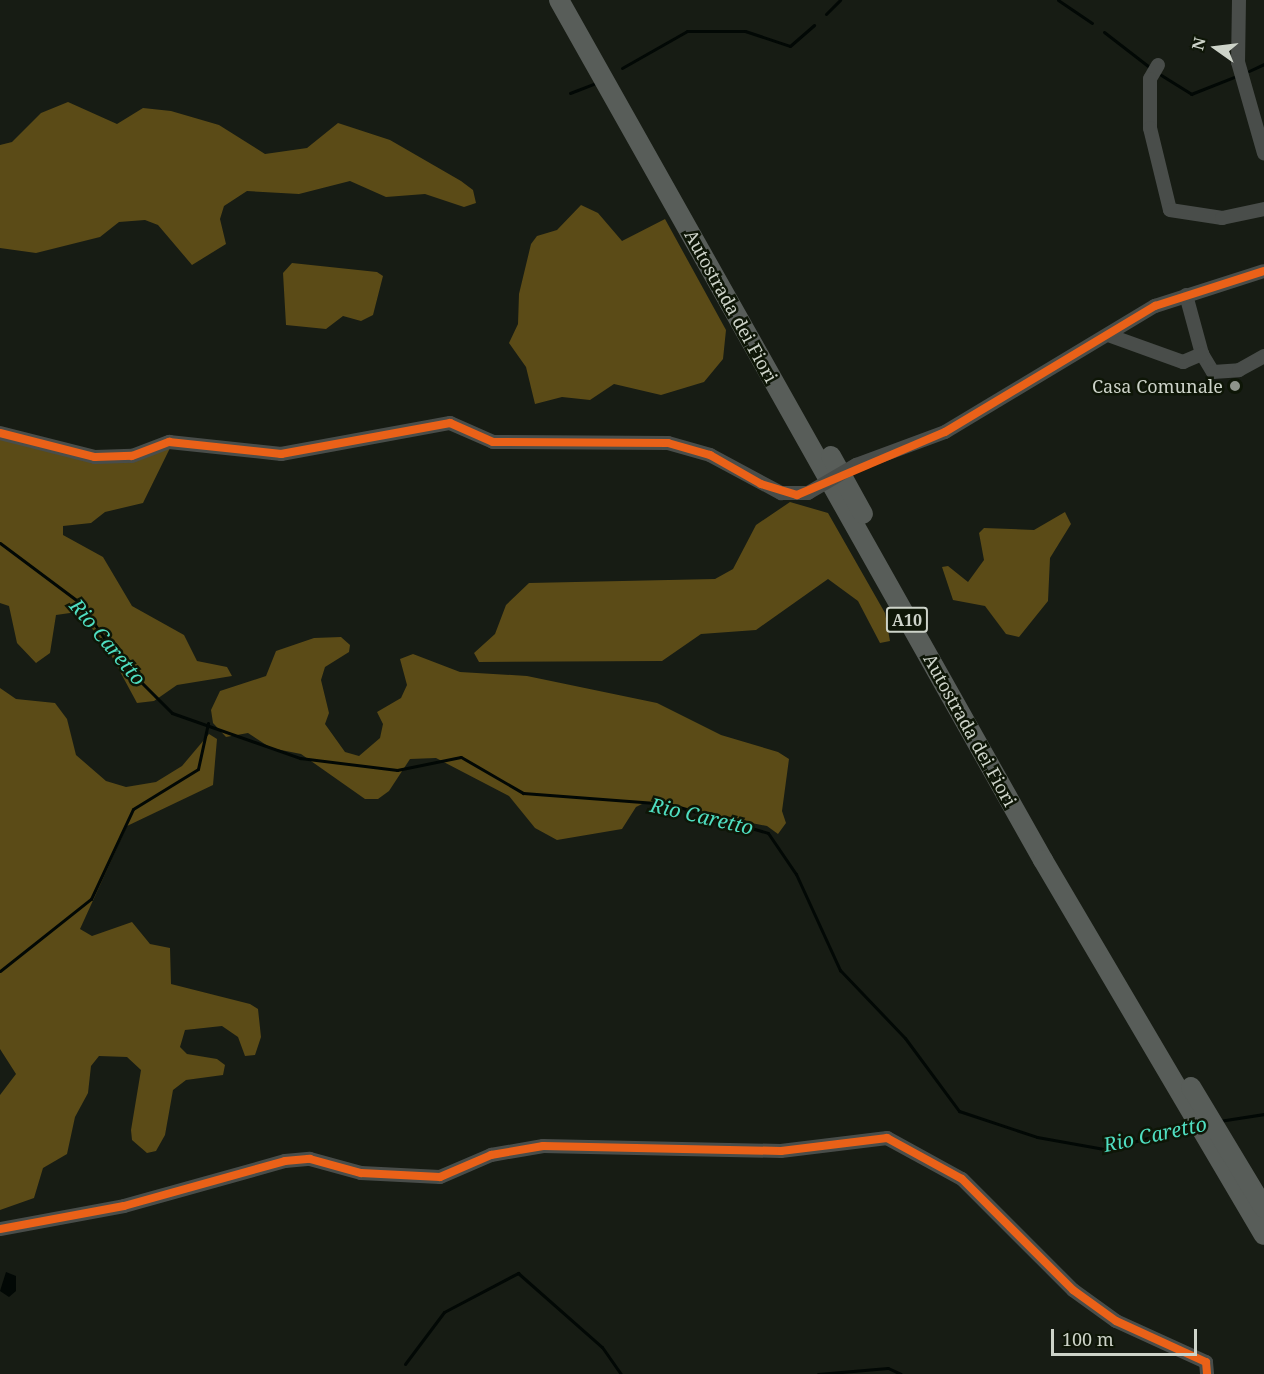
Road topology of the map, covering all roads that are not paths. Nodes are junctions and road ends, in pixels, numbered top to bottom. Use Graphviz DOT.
graph roads {
  1 [pos="559,0"];
  2 [pos="573,0"];
  3 [pos="1239,0"];
  4 [pos="1158,65"];
  5 [pos="1264,153"];
  6 [pos="1264,209"];
  7 [pos="1264,271"];
  8 [pos="1186,295"];
  9 [pos="1108,335"];
  10 [pos="1202,354"];
  11 [pos="1264,356"];
  12 [pos="0,433"];
  13 [pos="1264,1208"];
  14 [pos="0,1229"];
  15 [pos="1264,1235"];
  16 [pos="1207,1374"];
  1 -- 15 [label="highway, Autostrada dei Fiori / A10"];
  2 -- 13 [label="highway, Autostrada dei Fiori / A10"];
  3 -- 5 [label="street"];
  4 -- 6 [label="street"];
  7 -- 8 [label="street"];
  8 -- 9 [label="street"];
  8 -- 10 [label="street"];
  9 -- 10 [label="street"];
  9 -- 12 [label="street, bridge"];
  10 -- 11 [label="street"];
  14 -- 16 [label="street"];
}
